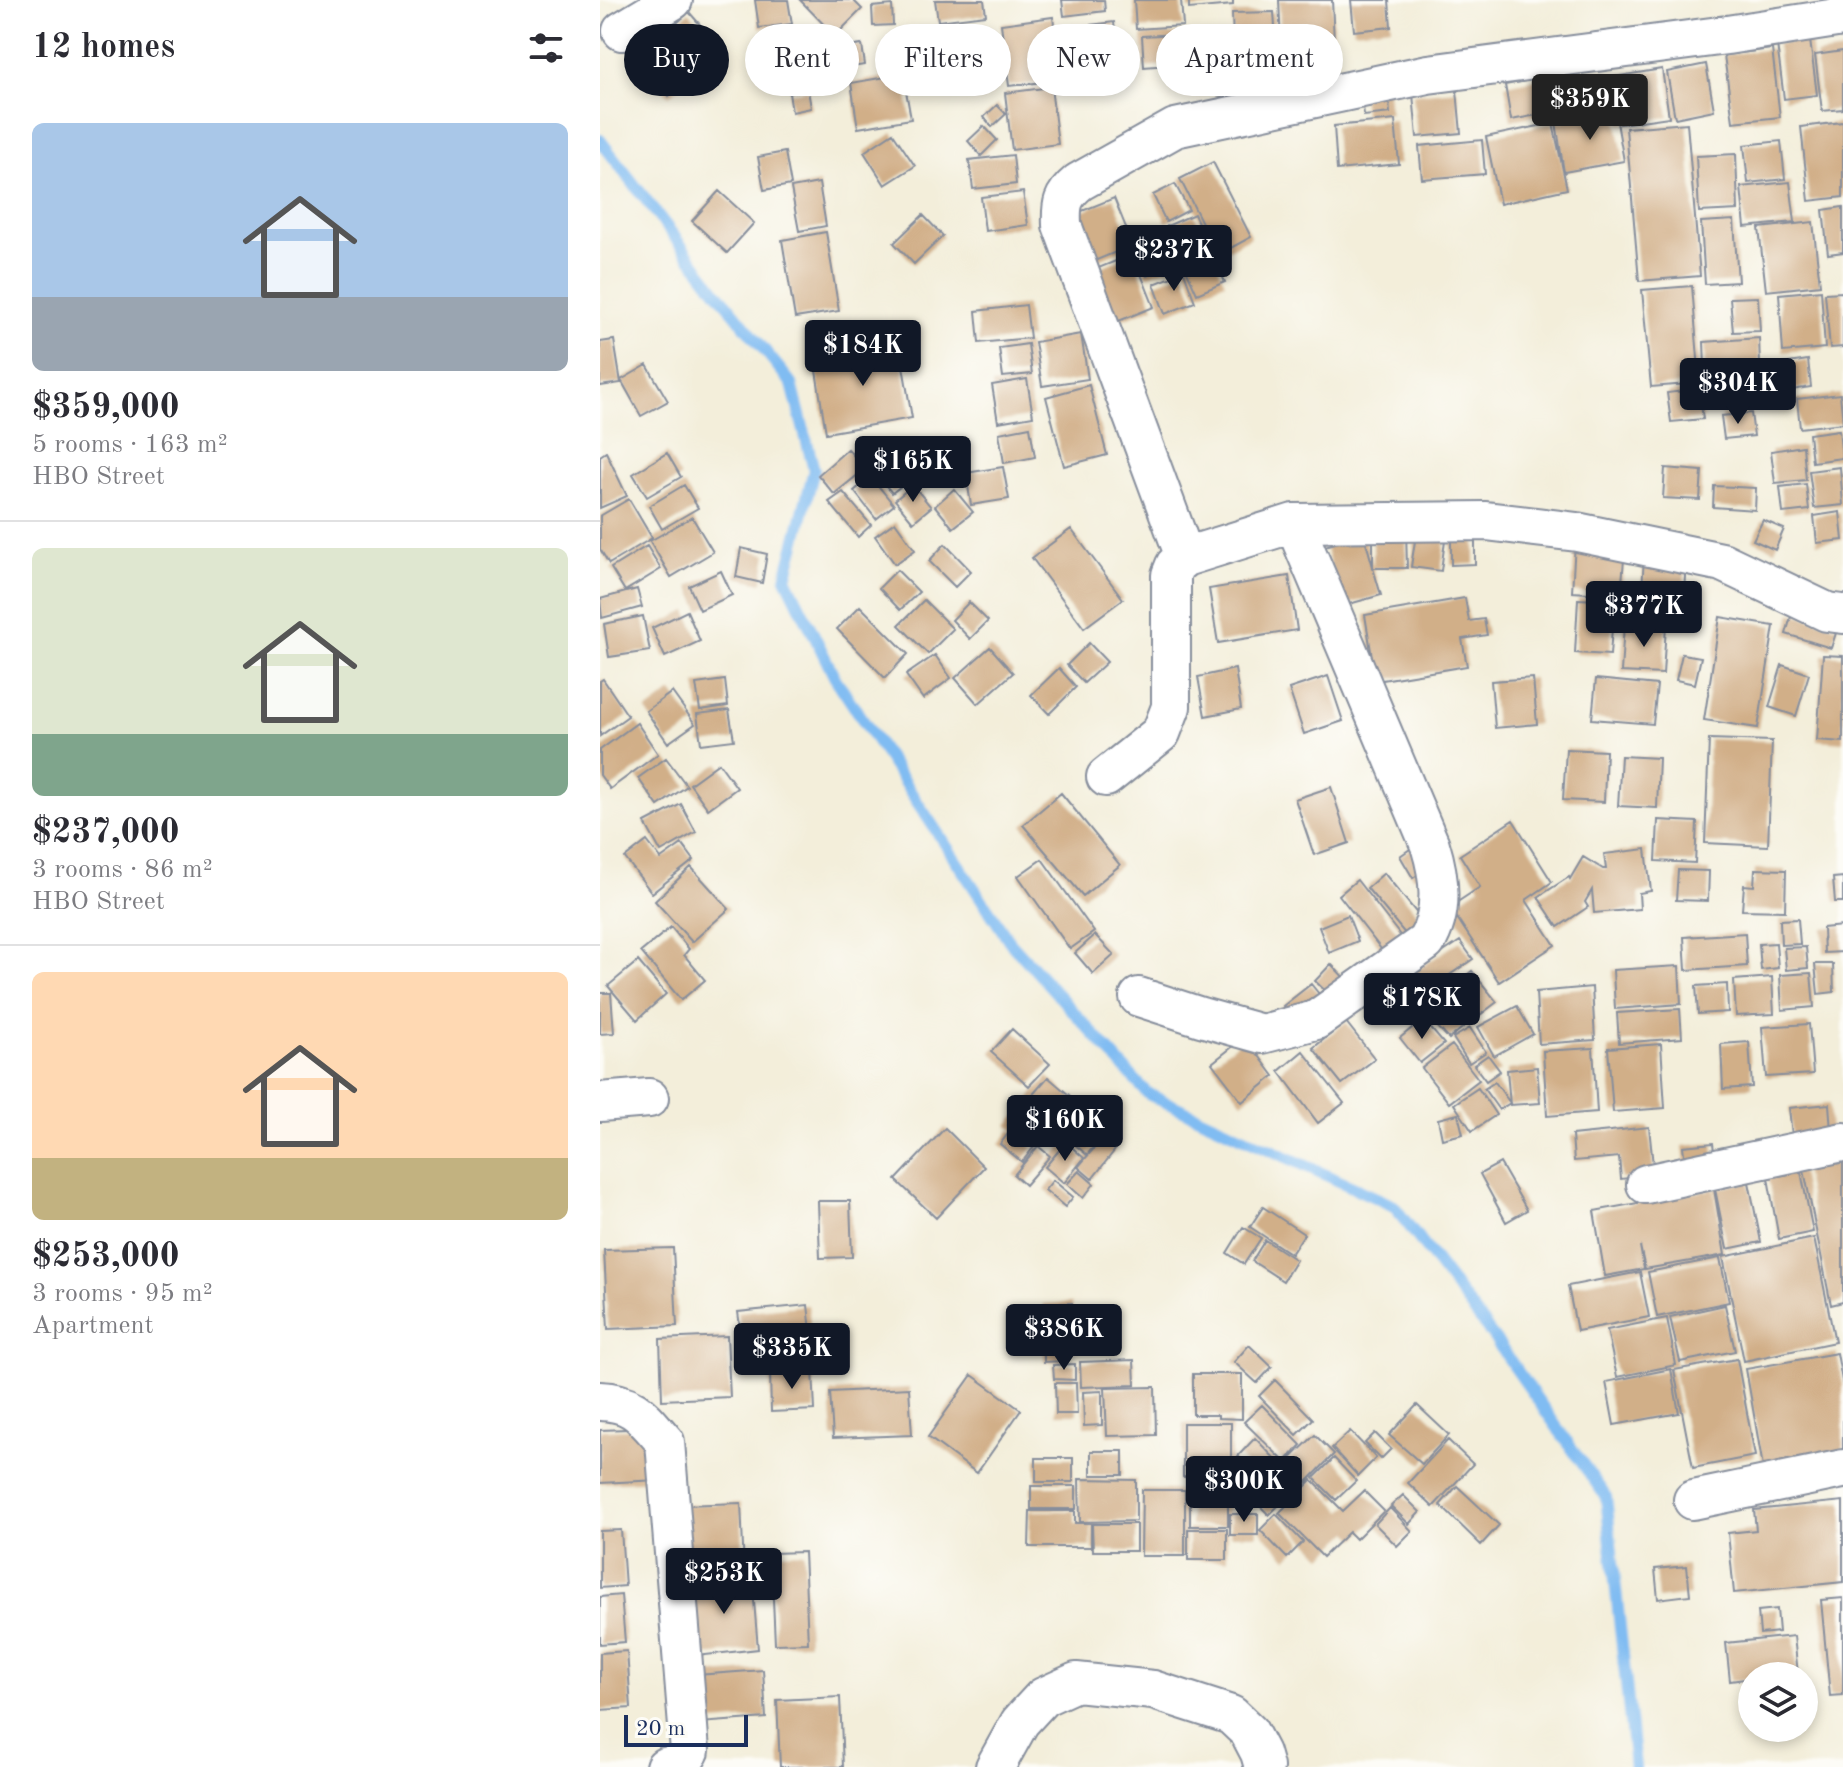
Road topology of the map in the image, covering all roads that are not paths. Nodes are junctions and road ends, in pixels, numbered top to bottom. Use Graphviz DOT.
graph roads {
  1 [pos="673,0"];
  2 [pos="1843,17"];
  3 [pos="622,31"];
  4 [pos="1294,523"];
  5 [pos="1185,557"];
  6 [pos="1843,614"];
  7 [pos="1106,777"];
  8 [pos="1139,997"];
  9 [pos="649,1098"];
  10 [pos="600,1102"];
  11 [pos="1843,1142"];
  12 [pos="1646,1184"];
  13 [pos="600,1401"];
  14 [pos="1843,1469"];
  15 [pos="1693,1500"];
  16 [pos="665,1767"];
  17 [pos="995,1767"];
  18 [pos="1264,1767"];
  1 -- 3 [label="street"];
  2 -- 5 [label="street"];
  4 -- 5 [label="street"];
  4 -- 6 [label="street"];
  4 -- 8 [label="street"];
  5 -- 7 [label="street"];
  9 -- 10 [label="street"];
  11 -- 12 [label="street"];
  13 -- 16 [label="street"];
  14 -- 15 [label="street"];
  17 -- 18 [label="street"];
}
